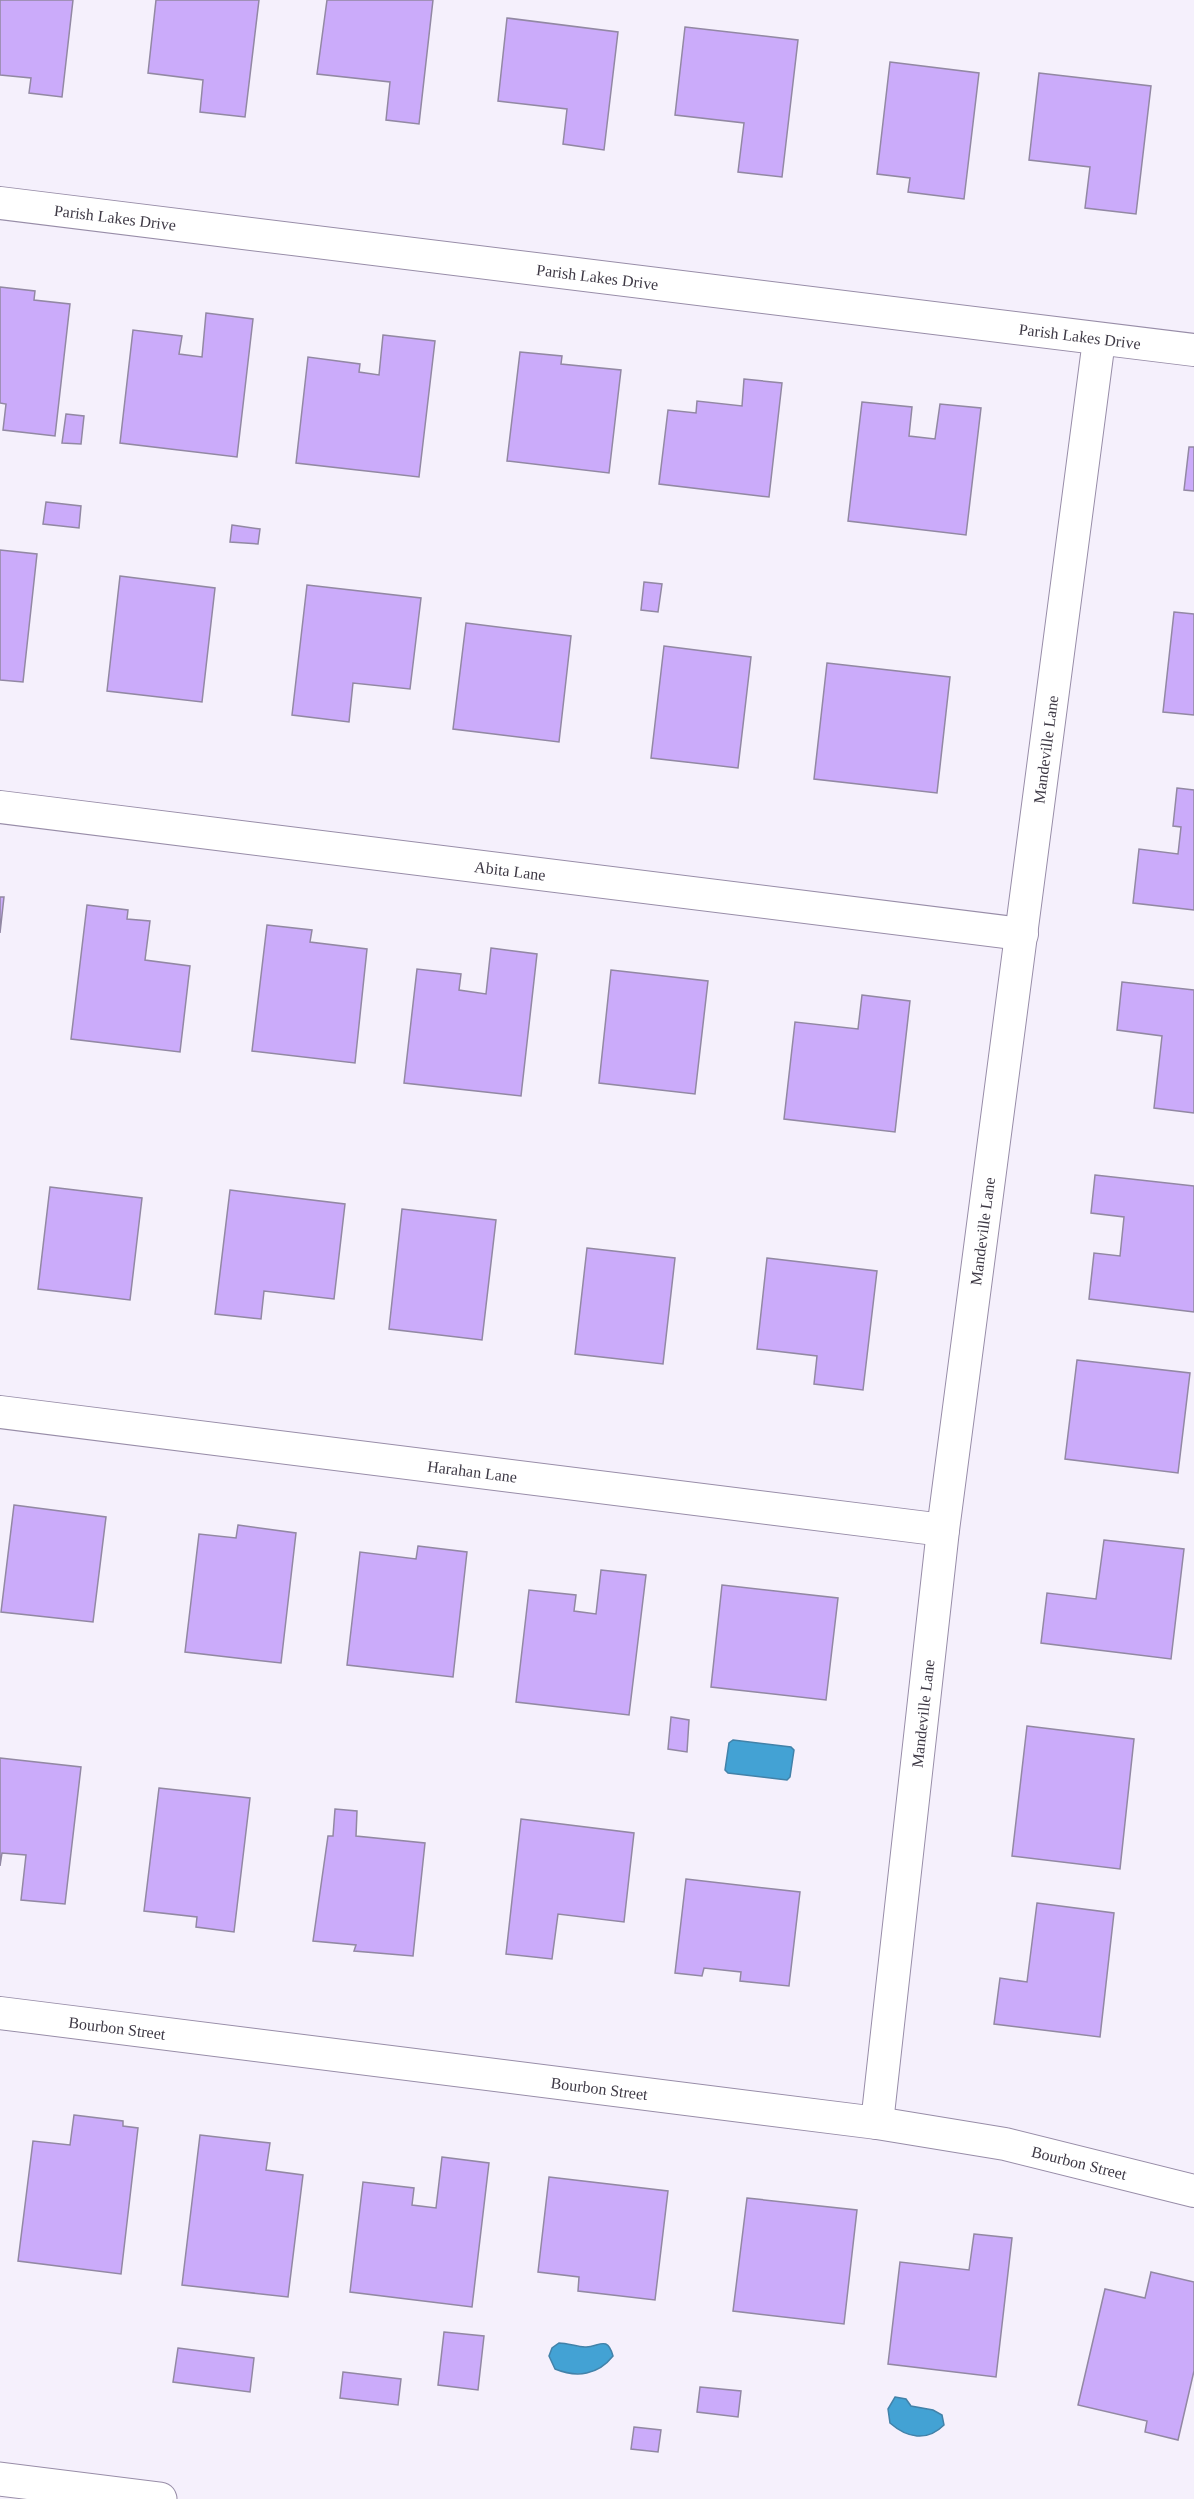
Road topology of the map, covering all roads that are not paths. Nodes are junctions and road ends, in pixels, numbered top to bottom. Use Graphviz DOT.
graph roads {
  1 [pos="0,203"];
  2 [pos="1099,340"];
  3 [pos="1194,350"];
  4 [pos="0,807"];
  5 [pos="1022,934"];
  6 [pos="0,1412"];
  7 [pos="943,1530"];
  8 [pos="0,2013"];
  9 [pos="877,2123"];
  10 [pos="1194,2191"];
  11 [pos="0,2479"];
  12 [pos="160,2499"];
  1 -- 2 [label="street, Parish Lakes Drive"];
  2 -- 3 [label="street, Parish Lakes Drive"];
  2 -- 5 [label="street, Mandeville Lane"];
  4 -- 5 [label="street, Abita Lane"];
  5 -- 7 [label="street, Mandeville Lane"];
  6 -- 7 [label="street, Harahan Lane"];
  7 -- 9 [label="street, Mandeville Lane"];
  8 -- 9 [label="street, Bourbon Street"];
  9 -- 10 [label="street, Bourbon Street"];
  11 -- 12 [label="street"];
}
